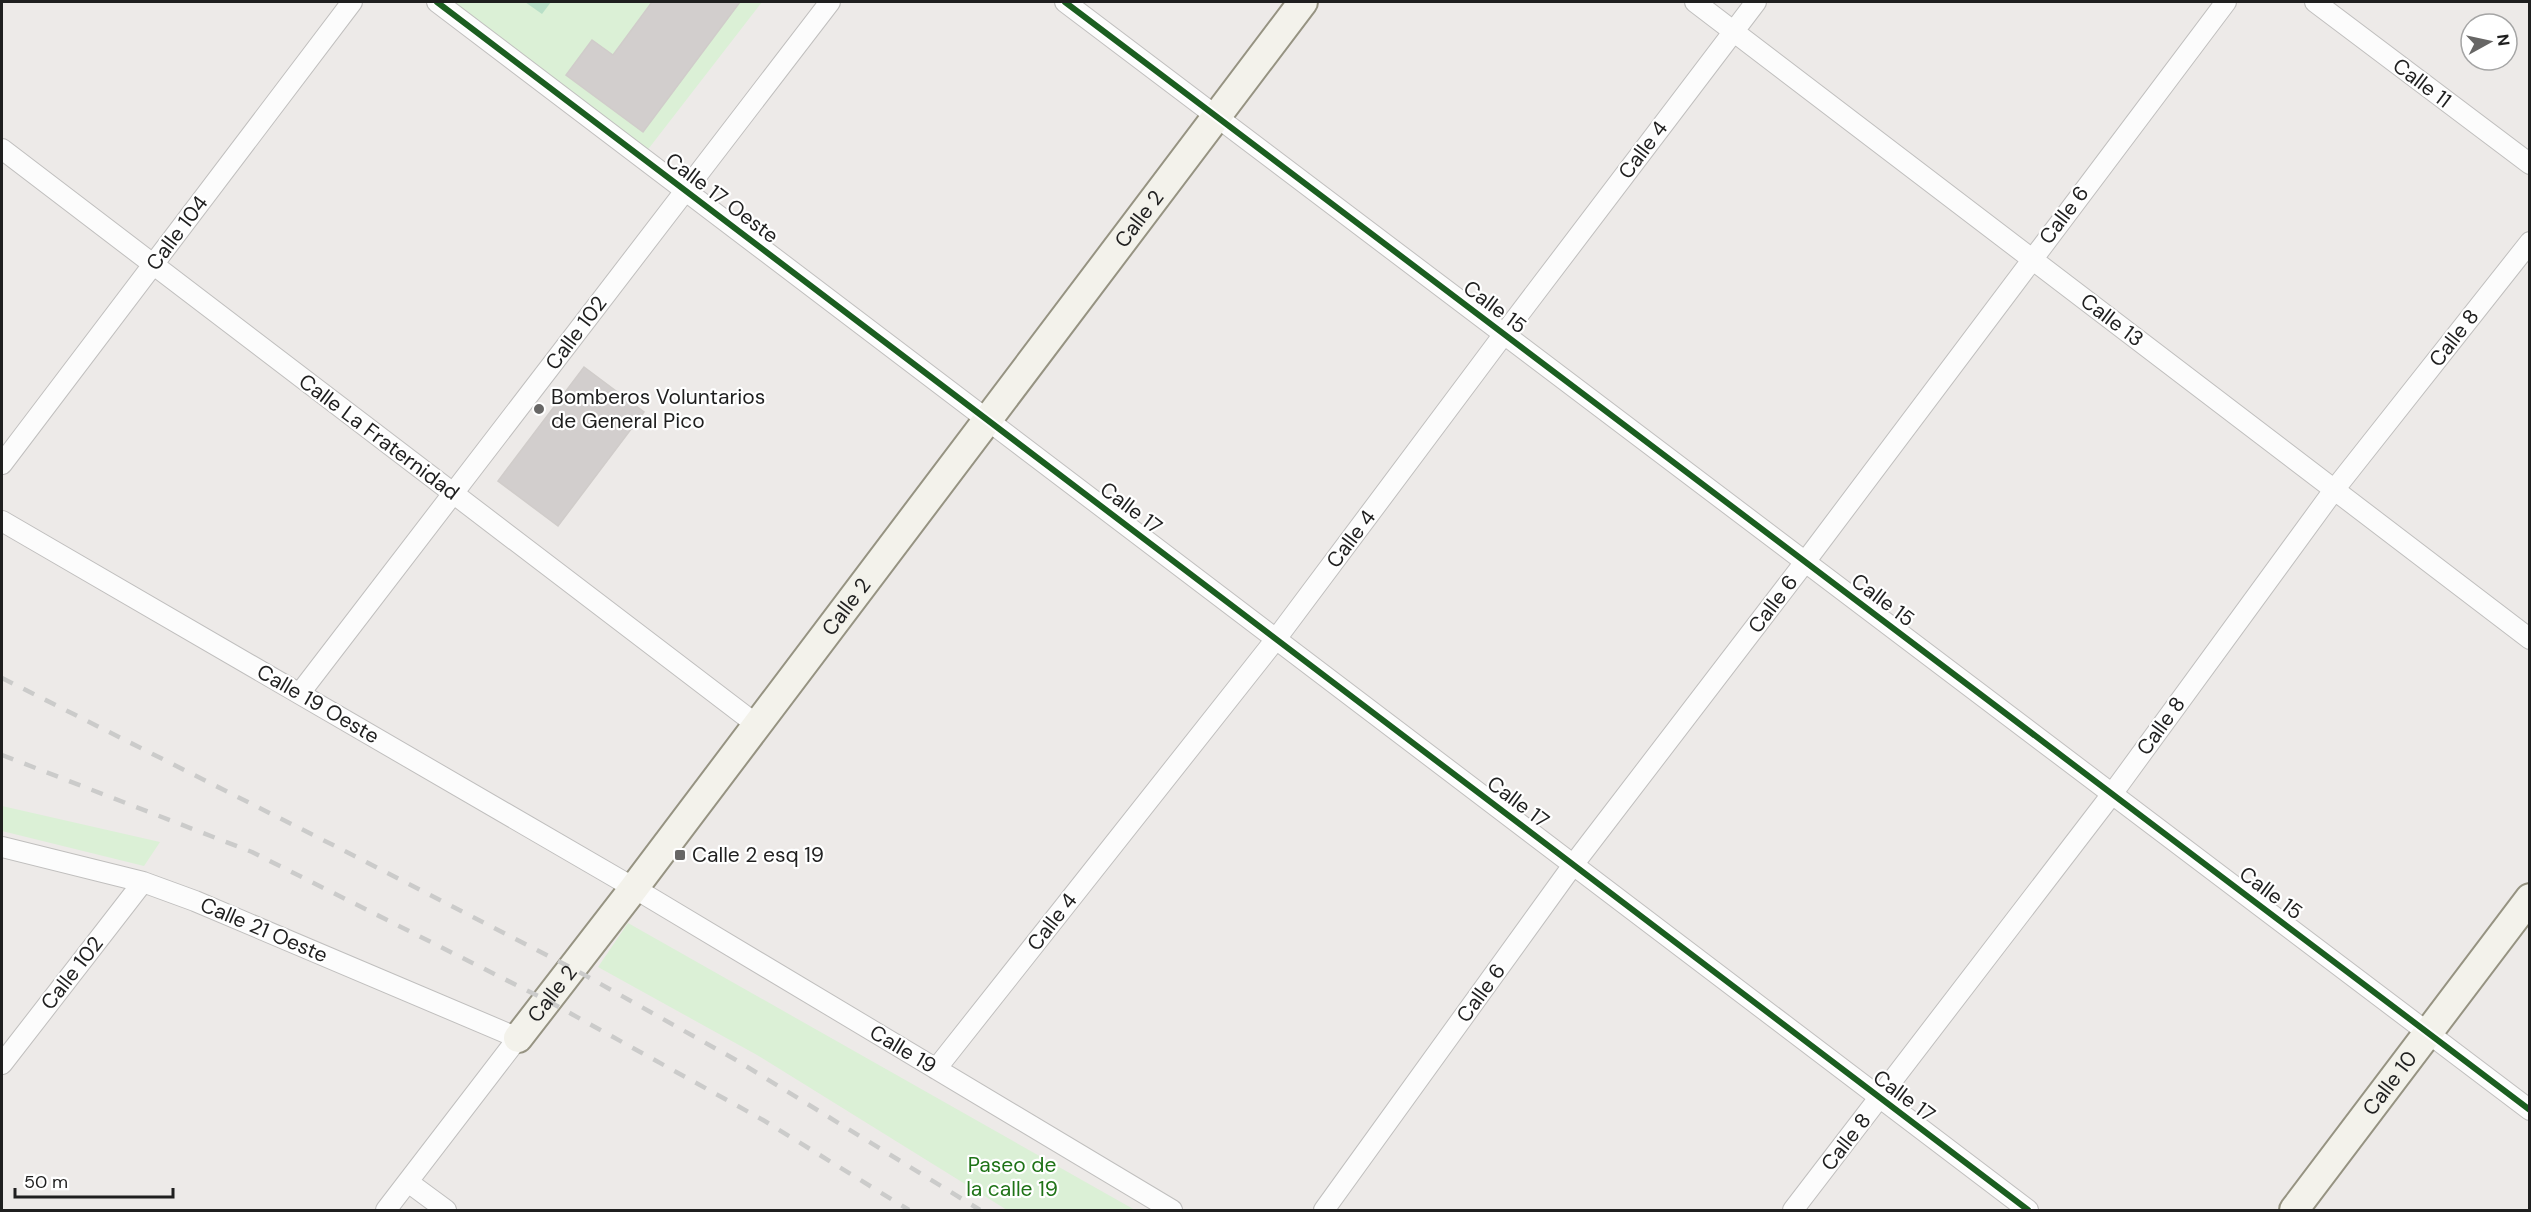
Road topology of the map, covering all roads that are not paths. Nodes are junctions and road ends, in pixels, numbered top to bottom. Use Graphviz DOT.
graph roads {
  1 [pos="352,2"];
  2 [pos="437,2"];
  3 [pos="830,2"];
  4 [pos="1065,2"];
  5 [pos="1303,2"];
  6 [pos="1695,2"];
  7 [pos="1756,2"];
  8 [pos="2226,2"];
  9 [pos="2315,2"];
  10 [pos="1733,31"];
  11 [pos="1216,116"];
  12 [pos="2,149"];
  13 [pos="2529,164"];
  14 [pos="685,190"];
  15 [pos="2529,242"];
  16 [pos="2031,258"];
  17 [pos="153,265"];
  18 [pos="1503,334"];
  19 [pos="987,420"];
  20 [pos="2,464"];
  21 [pos="2334,490"];
  22 [pos="453,493"];
  23 [pos="2,521"];
  24 [pos="1805,562"];
  25 [pos="1276,639"];
  26 [pos="2529,639"];
  27 [pos="300,693"];
  28 [pos="757,725"];
  29 [pos="2112,794"];
  30 [pos="2,847"];
  31 [pos="1573,865"];
  32 [pos="142,882"];
  33 [pos="634,888"];
  34 [pos="2529,898"];
  35 [pos="2428,1033"];
  36 [pos="518,1038"];
  37 [pos="2,1064"];
  38 [pos="936,1069"];
  39 [pos="1880,1098"];
  40 [pos="2529,1110"];
  41 [pos="408,1182"];
  42 [pos="386,1210"];
  43 [pos="446,1210"];
  44 [pos="1172,1210"];
  45 [pos="1324,1210"];
  46 [pos="1793,1210"];
  47 [pos="2028,1210"];
  48 [pos="2294,1210"];
  1 -- 17 [label="street, Calle 104"];
  2 -- 14 [label="street, Calle 17 Oeste"];
  3 -- 14 [label="street, Calle 102"];
  4 -- 11 [label="street, Calle 15"];
  5 -- 11 [label="street, Calle 2"];
  6 -- 10 [label="street, Calle 13"];
  7 -- 10 [label="street, Calle 4"];
  8 -- 16 [label="street, Calle 6"];
  9 -- 13 [label="street, Calle 11"];
  10 -- 16 [label="street, Calle 13"];
  10 -- 18 [label="street, Calle 4"];
  11 -- 18 [label="street, Calle 15"];
  11 -- 19 [label="street, Calle 2"];
  12 -- 17 [label="street, Calle La Fraternidad"];
  14 -- 19 [label="street, Calle 17 Oeste"];
  14 -- 22 [label="street, Calle 102"];
  15 -- 21 [label="street, Calle 8"];
  16 -- 21 [label="street, Calle 13"];
  16 -- 24 [label="street, Calle 6"];
  17 -- 20 [label="street, Calle 104"];
  17 -- 22 [label="street, Calle La Fraternidad"];
  18 -- 24 [label="street, Calle 15"];
  18 -- 25 [label="street, Calle 4"];
  19 -- 25 [label="street, Calle 17"];
  19 -- 28 [label="street, Calle 2"];
  21 -- 26 [label="street, Calle 13"];
  21 -- 29 [label="street, Calle 8"];
  22 -- 27 [label="street, Calle 102"];
  22 -- 28 [label="street, Calle La Fraternidad"];
  23 -- 27 [label="street, Calle 19 Oeste"];
  24 -- 29 [label="street, Calle 15"];
  24 -- 31 [label="street, Calle 6"];
  25 -- 31 [label="street, Calle 17"];
  25 -- 38 [label="street, Calle 4"];
  27 -- 33 [label="street, Calle 19 Oeste"];
  28 -- 33 [label="street, Calle 2"];
  29 -- 35 [label="street, Calle 15"];
  29 -- 39 [label="street, Calle 8"];
  30 -- 32 [label="street, Calle 21 Oeste"];
  31 -- 39 [label="street, Calle 17"];
  31 -- 45 [label="street, Calle 6"];
  32 -- 36 [label="street, Calle 21 Oeste"];
  32 -- 37 [label="street, Calle 102"];
  33 -- 36 [label="street, Calle 2"];
  33 -- 38 [label="street, Calle 19"];
  34 -- 35 [label="street, Calle 10"];
  35 -- 40 [label="street, Calle 15"];
  35 -- 48 [label="street, Calle 10"];
  36 -- 41 [label="street, Calle 2"];
  38 -- 44 [label="street, Calle 19"];
  39 -- 46 [label="street, Calle 8"];
  39 -- 47 [label="street, Calle 17"];
  41 -- 42 [label="street, Calle 2"];
  41 -- 43 [label="street"];
}
